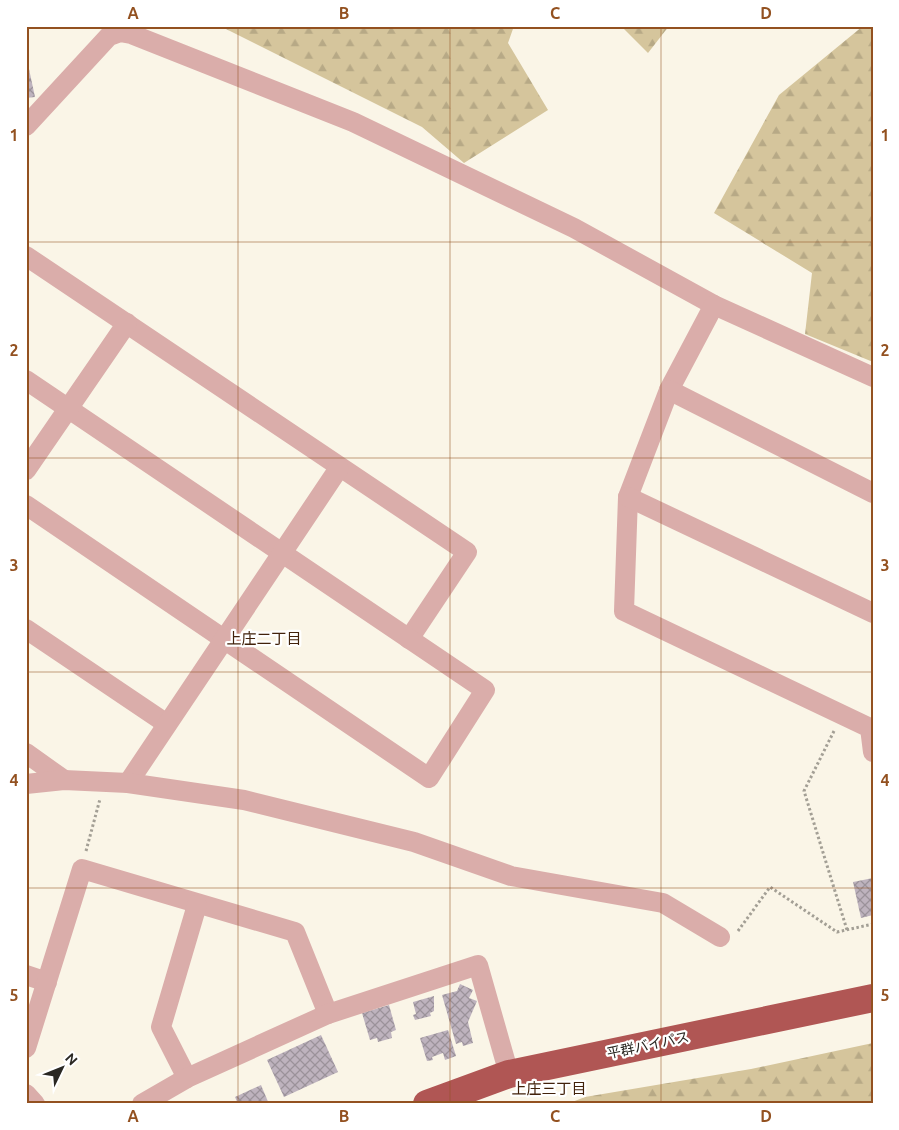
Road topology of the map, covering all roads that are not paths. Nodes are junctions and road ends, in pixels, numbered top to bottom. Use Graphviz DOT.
graph roads {
  1 [pos="26,126"];
  2 [pos="26,256"];
  3 [pos="714,305"];
  4 [pos="126,323"];
  5 [pos="873,377"];
  6 [pos="26,380"];
  7 [pos="670,390"];
  8 [pos="68,409"];
  9 [pos="339,468"];
  10 [pos="26,470"];
  11 [pos="873,493"];
  12 [pos="628,497"];
  13 [pos="26,505"];
  14 [pos="282,553"];
  15 [pos="873,613"];
  16 [pos="26,629"];
  17 [pos="223,639"];
  18 [pos="409,639"];
  19 [pos="167,724"];
  20 [pos="873,752"];
  21 [pos="26,753"];
  22 [pos="64,780"];
  23 [pos="128,783"];
  24 [pos="26,784"];
  25 [pos="197,905"];
  26 [pos="720,937"];
  27 [pos="26,976"];
  28 [pos="47,982"];
  29 [pos="873,998"];
  30 [pos="328,1014"];
  31 [pos="26,1048"];
  32 [pos="509,1074"];
  33 [pos="186,1078"];
  34 [pos="26,1094"];
  35 [pos="35,1104"];
  36 [pos="142,1104"];
  37 [pos="427,1104"];
  1 -- 3 [label="street"];
  2 -- 4 [label="street"];
  3 -- 5 [label="street"];
  3 -- 7 [label="street"];
  4 -- 8 [label="street"];
  4 -- 9 [label="street"];
  6 -- 8 [label="street"];
  7 -- 11 [label="street"];
  7 -- 12 [label="street"];
  8 -- 10 [label="street"];
  8 -- 14 [label="street"];
  9 -- 14 [label="street"];
  9 -- 18 [label="street"];
  12 -- 15 [label="street"];
  12 -- 20 [label="street"];
  13 -- 17 [label="street"];
  14 -- 17 [label="street"];
  14 -- 18 [label="street"];
  16 -- 19 [label="street"];
  17 -- 18 [label="street"];
  17 -- 19 [label="street"];
  19 -- 23 [label="street"];
  21 -- 22 [label="street"];
  22 -- 23 [label="street"];
  22 -- 24 [label="street"];
  23 -- 26 [label="street"];
  25 -- 28 [label="street"];
  25 -- 30 [label="street"];
  25 -- 33 [label="street"];
  27 -- 28 [label="street"];
  28 -- 31 [label="street"];
  29 -- 32 [label="highway, 平群バイパス"];
  30 -- 32 [label="street"];
  30 -- 33 [label="street"];
  32 -- 37 [label="highway, 平群バイパス"];
  33 -- 36 [label="street"];
  34 -- 35 [label="street"];
}
